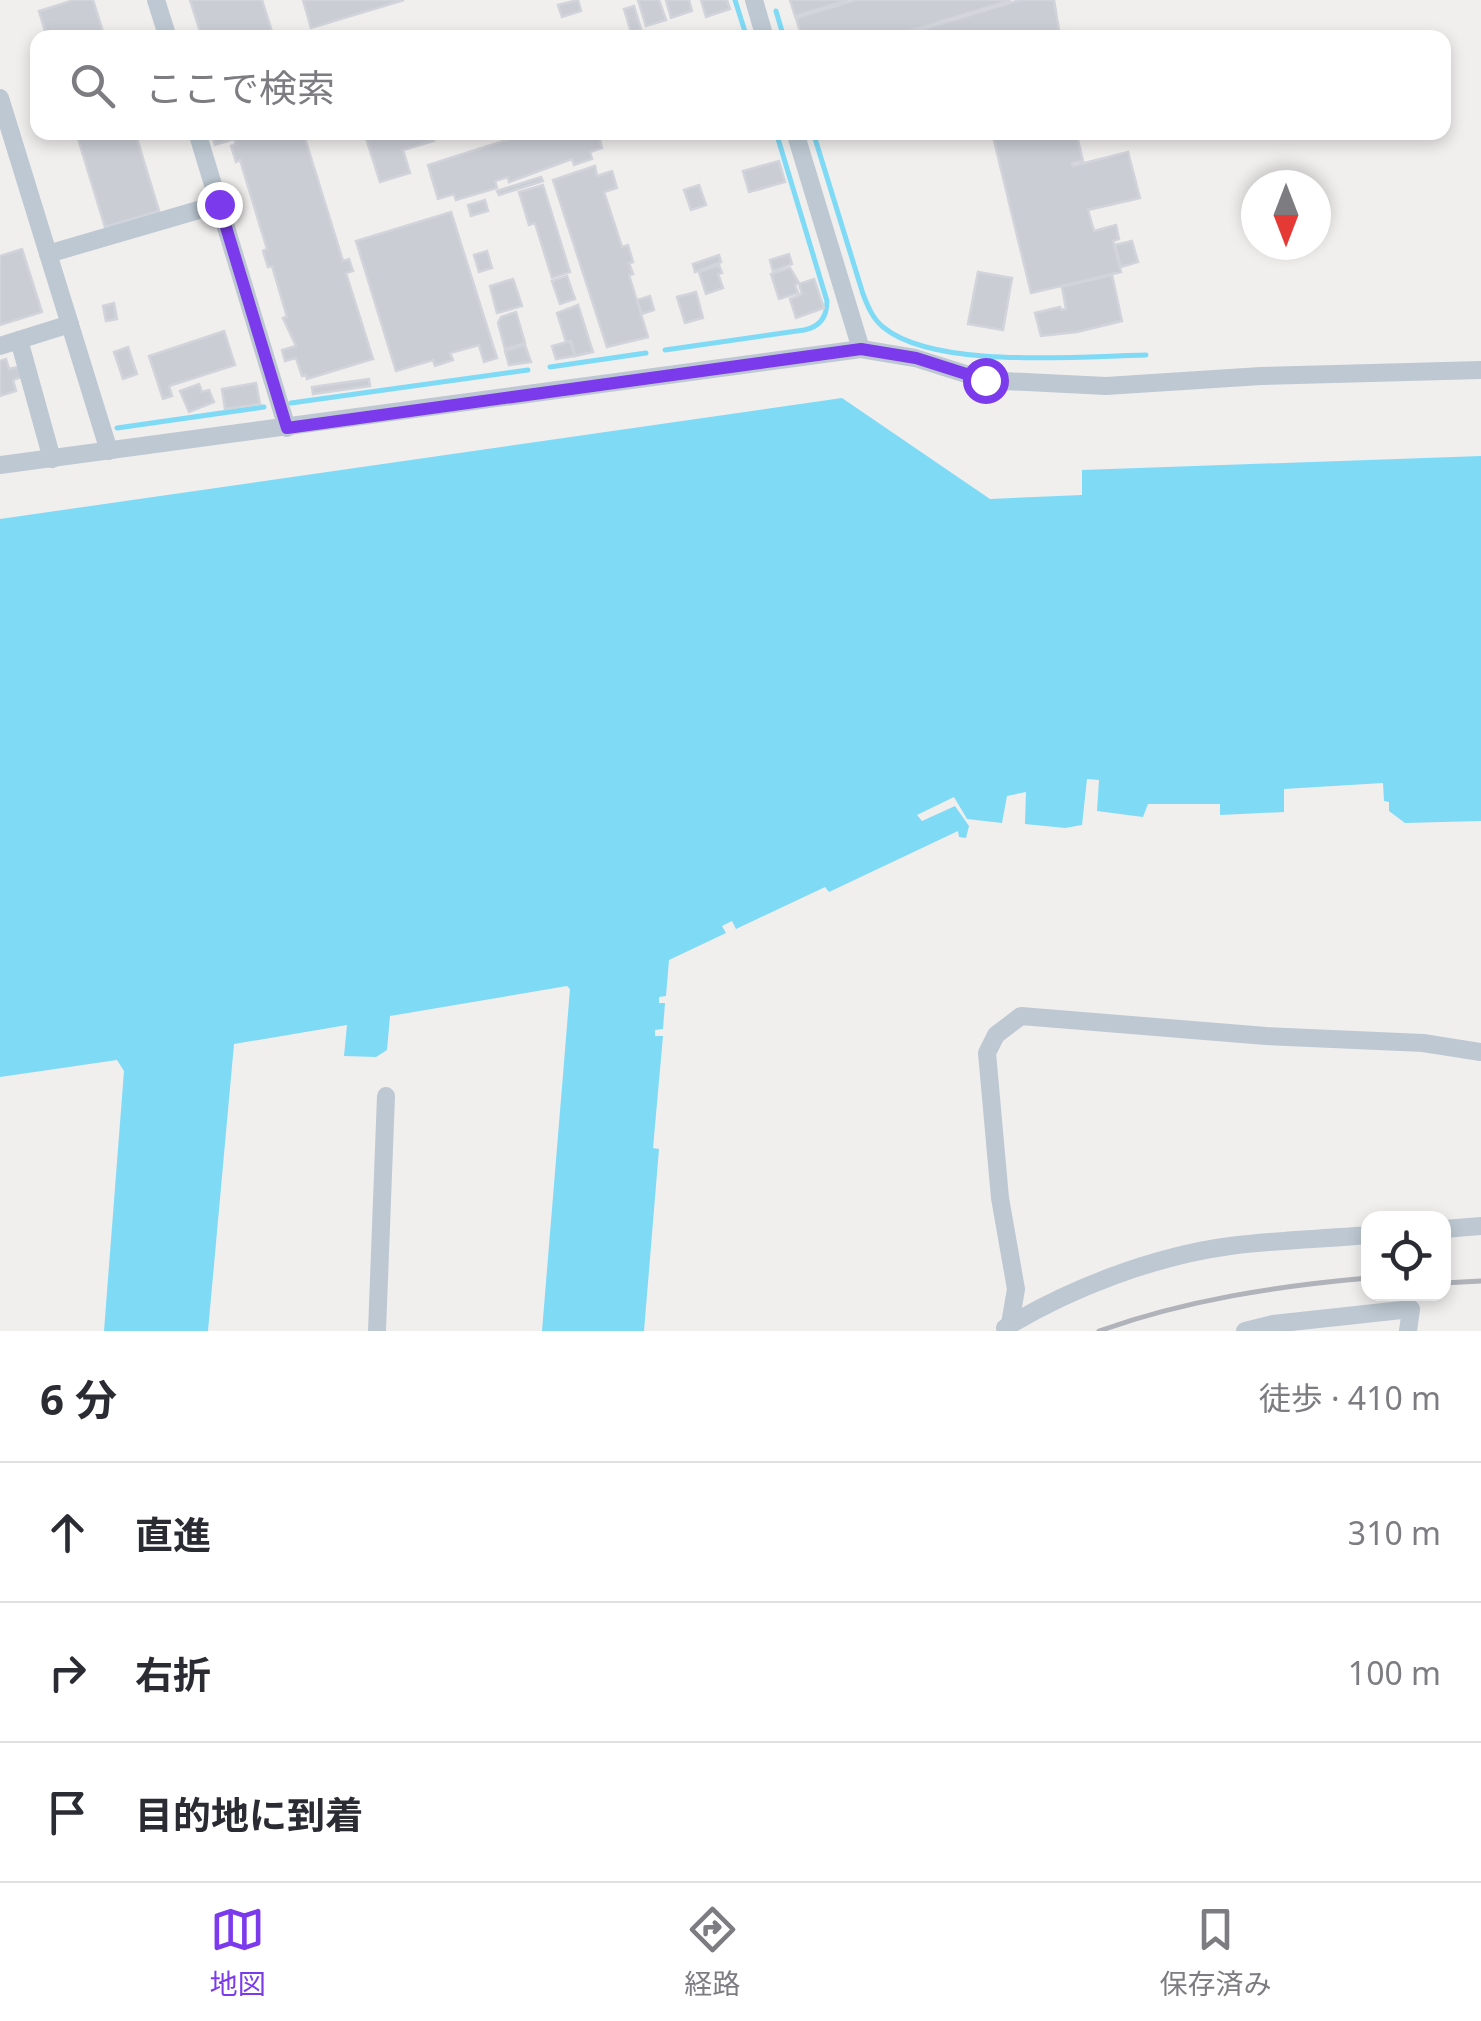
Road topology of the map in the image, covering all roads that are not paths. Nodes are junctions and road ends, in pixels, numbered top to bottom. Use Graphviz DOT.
graph roads {
  1 [pos="156,0"];
  2 [pos="754,0"];
  3 [pos="165,30"];
  4 [pos="763,30"];
  5 [pos="0,98"];
  6 [pos="6,136"];
  7 [pos="199,140"];
  8 [pos="796,140"];
  9 [pos="219,204"];
  10 [pos="48,254"];
  11 [pos="70,324"];
  12 [pos="19,340"];
  13 [pos="0,346"];
  14 [pos="861,349"];
  15 [pos="1481,370"];
  16 [pos="287,428"];
  17 [pos="109,451"];
  18 [pos="52,459"];
  19 [pos="0,466"];
  20 [pos="1481,1052"];
  21 [pos="386,1096"];
  22 [pos="1481,1226"];
  23 [pos="1451,1228"];
  24 [pos="1361,1236"];
  25 [pos="1005,1328"];
  26 [pos="377,1331"];
  27 [pos="1246,1331"];
  28 [pos="1408,1331"];
  1 -- 3 [label="street"];
  2 -- 4 [label="street"];
  5 -- 6 [label="street"];
  6 -- 10 [label="street"];
  7 -- 9 [label="street"];
  8 -- 14 [label="street"];
  9 -- 10 [label="street"];
  9 -- 16 [label="street"];
  10 -- 11 [label="street"];
  11 -- 12 [label="street"];
  11 -- 17 [label="street"];
  12 -- 13 [label="street"];
  12 -- 18 [label="street"];
  14 -- 15 [label="street"];
  14 -- 16 [label="street"];
  16 -- 17 [label="street"];
  17 -- 18 [label="street"];
  18 -- 19 [label="street"];
  20 -- 25 [label="street"];
  21 -- 26 [label="street"];
  22 -- 23 [label="street"];
  24 -- 25 [label="street"];
  27 -- 28 [label="street"];
}
